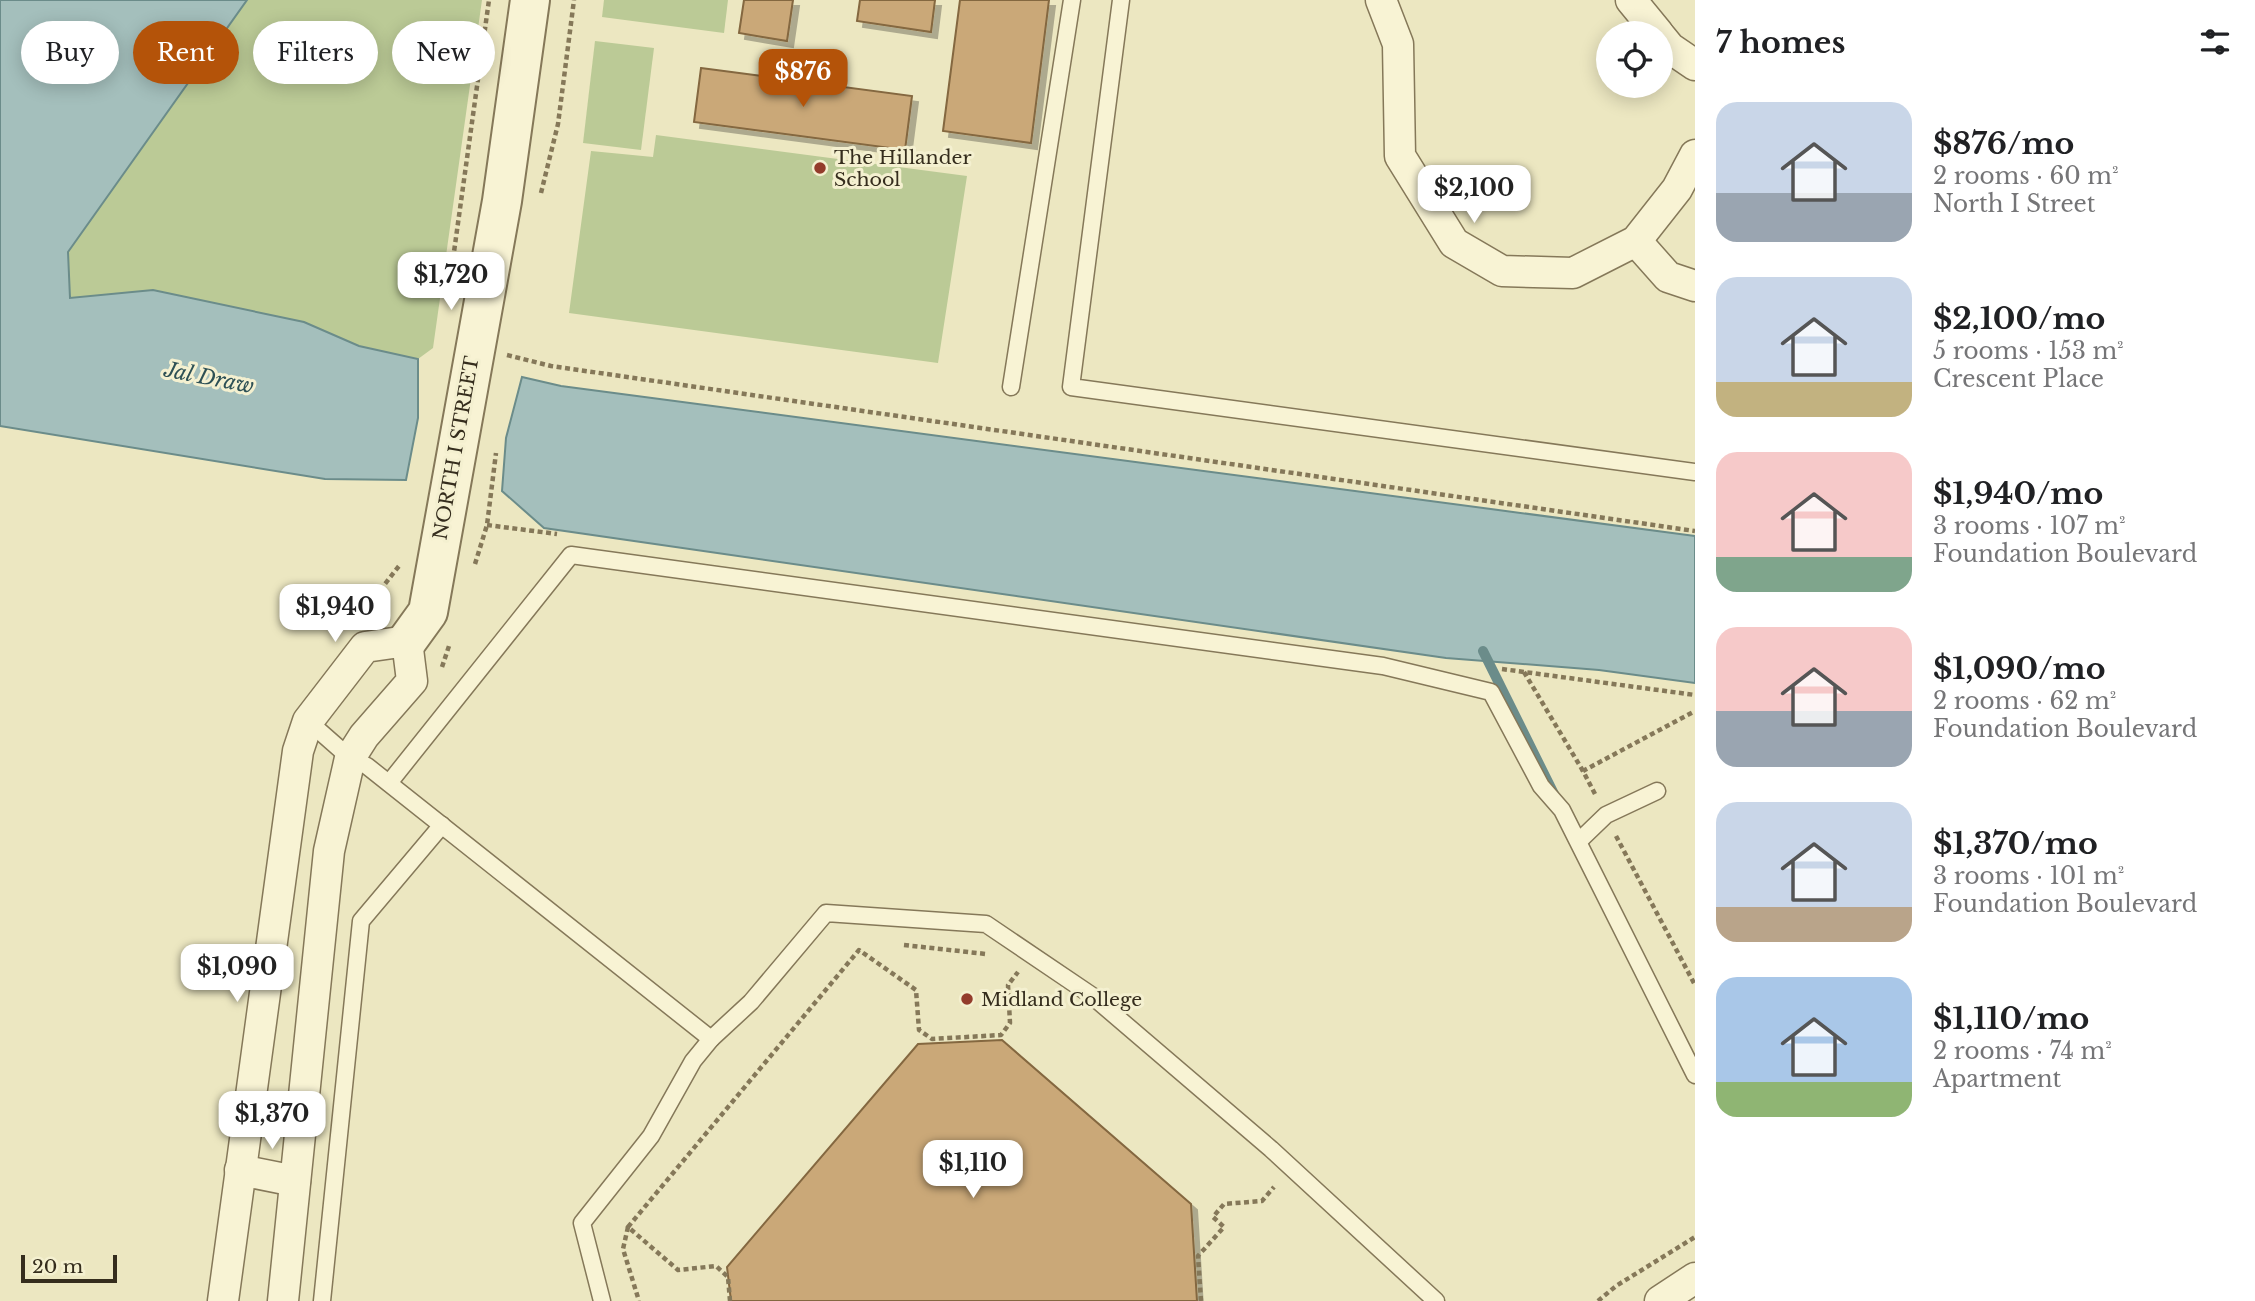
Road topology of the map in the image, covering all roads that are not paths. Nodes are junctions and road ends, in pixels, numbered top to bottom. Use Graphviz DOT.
graph roads {
  1 [pos="530,0"];
  2 [pos="1072,0"];
  3 [pos="1121,0"];
  4 [pos="1381,0"];
  5 [pos="1631,0"];
  6 [pos="1648,21"];
  7 [pos="1673,50"];
  8 [pos="1695,65"];
  9 [pos="1695,155"];
  10 [pos="1636,241"];
  11 [pos="1695,286"];
  12 [pos="1011,387"];
  13 [pos="1695,472"];
  14 [pos="407,640"];
  15 [pos="308,721"];
  16 [pos="349,758"];
  17 [pos="389,783"];
  18 [pos="1657,791"];
  19 [pos="442,825"];
  20 [pos="1578,841"];
  21 [pos="711,1039"];
  22 [pos="1695,1075"];
  23 [pos="240,1170"];
  24 [pos="295,1181"];
  25 [pos="1695,1278"];
  26 [pos="1663,1300"];
  27 [pos="223,1301"];
  28 [pos="283,1301"];
  29 [pos="322,1301"];
  30 [pos="602,1301"];
  31 [pos="1436,1301"];
  1 -- 14 [label="street, NORTH I STREET"];
  2 -- 12 [label="lane"];
  3 -- 13 [label="lane"];
  4 -- 10 [label="street"];
  5 -- 6 [label="street"];
  7 -- 8 [label="street"];
  9 -- 10 [label="street"];
  10 -- 11 [label="street"];
  14 -- 15 [label="street"];
  14 -- 16 [label="street"];
  15 -- 16 [label="lane"];
  15 -- 23 [label="street"];
  16 -- 17 [label="lane"];
  16 -- 24 [label="street"];
  17 -- 19 [label="lane"];
  17 -- 20 [label="lane"];
  18 -- 20 [label="lane"];
  19 -- 21 [label="lane"];
  19 -- 29 [label="lane"];
  20 -- 22 [label="lane"];
  21 -- 30 [label="lane"];
  21 -- 31 [label="lane"];
  23 -- 24 [label="street"];
  23 -- 27 [label="street"];
  24 -- 28 [label="street"];
  25 -- 26 [label="street"];
}
